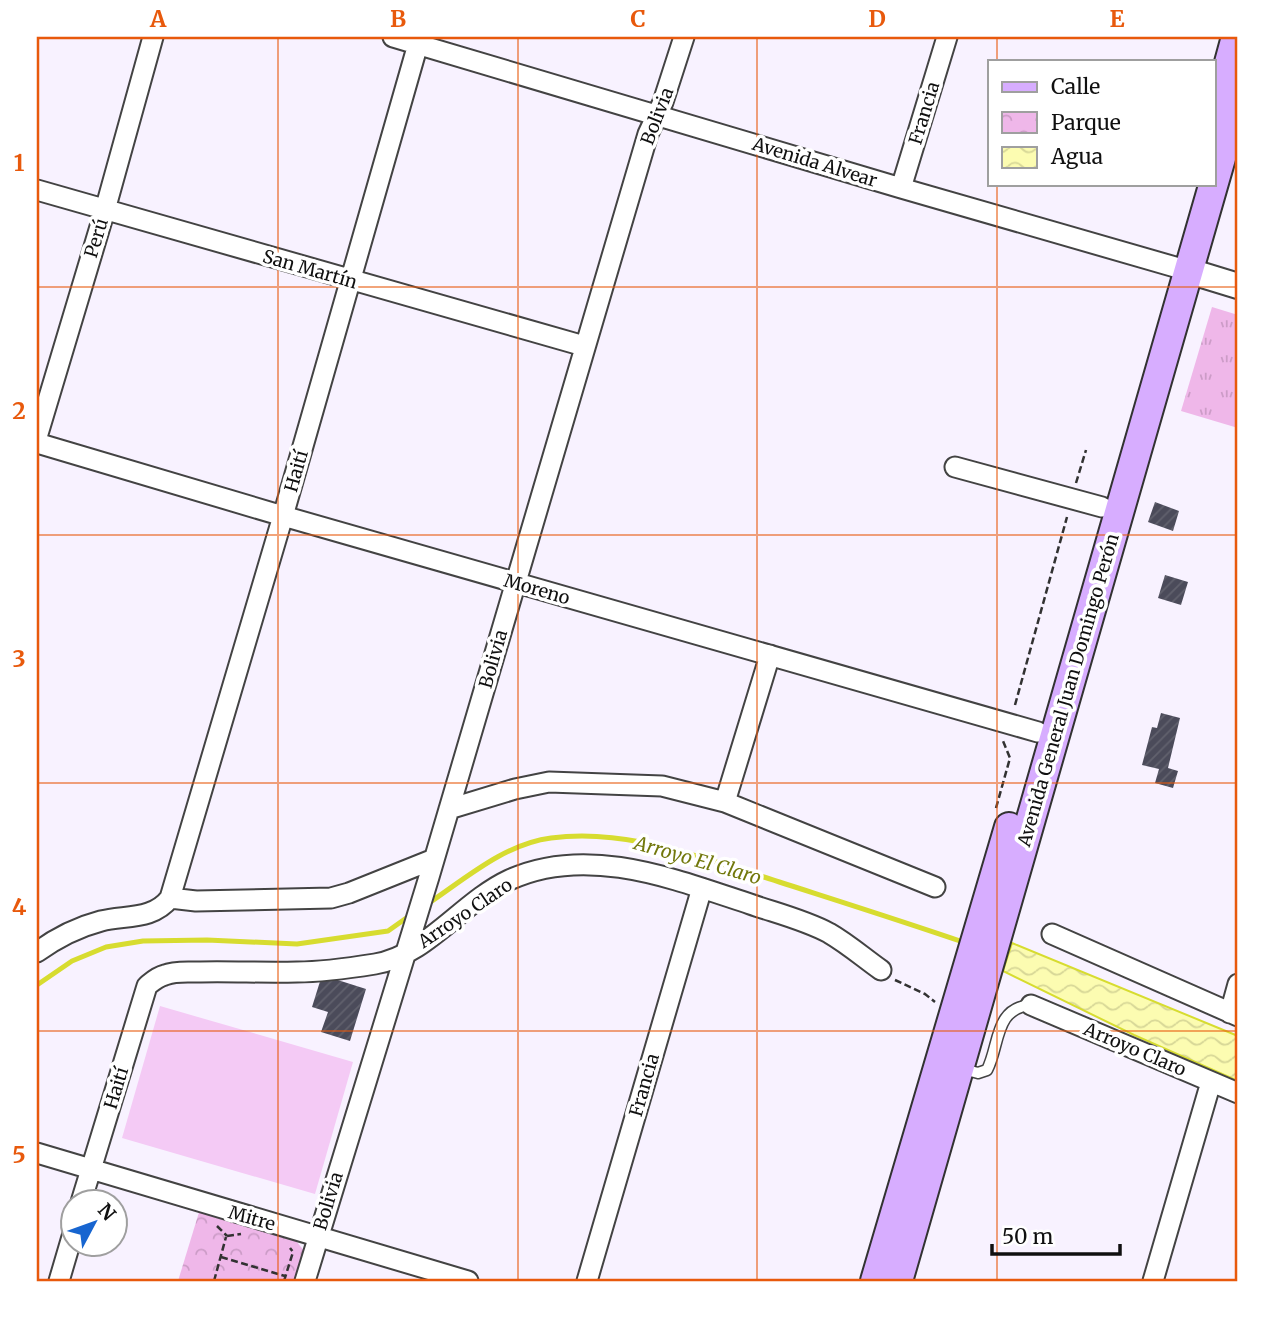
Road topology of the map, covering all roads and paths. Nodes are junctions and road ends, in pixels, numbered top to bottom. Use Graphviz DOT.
graph roads {
  1 [pos="153,37"];
  2 [pos="393,37"];
  3 [pos="684,37"];
  4 [pos="947,37"];
  5 [pos="1236,37"];
  6 [pos="418,44"];
  7 [pos="1238,99"];
  8 [pos="1216,111"];
  9 [pos="657,114"];
  10 [pos="1216,163"];
  11 [pos="1196,186"];
  12 [pos="1208,186"];
  13 [pos="901,188"];
  14 [pos="37,190"];
  15 [pos="104,210"];
  16 [pos="1180,269"];
  17 [pos="351,280"];
  18 [pos="1238,286"];
  19 [pos="584,346"];
  20 [pos="37,437"];
  21 [pos="37,443"];
  22 [pos="1086,450"];
  23 [pos="955,467"];
  24 [pos="1072,499"];
  25 [pos="1102,507"];
  26 [pos="283,516"];
  27 [pos="516,583"];
  28 [pos="770,655"];
  29 [pos="1004,723"];
  30 [pos="1038,732"];
  31 [pos="725,802"];
  32 [pos="996,807"];
  33 [pos="449,809"];
  34 [pos="432,868"];
  35 [pos="935,887"];
  36 [pos="702,888"];
  37 [pos="170,898"];
  38 [pos="992,917"];
  39 [pos="1052,934"];
  40 [pos="406,949"];
  41 [pos="37,952"];
  42 [pos="881,970"];
  43 [pos="975,973"];
  44 [pos="156,978"];
  45 [pos="1238,984"];
  46 [pos="1031,1005"];
  47 [pos="939,1007"];
  48 [pos="1234,1014"];
  49 [pos="960,1068"];
  50 [pos="1211,1082"];
  51 [pos="1238,1094"];
  52 [pos="37,1153"];
  53 [pos="90,1170"];
  54 [pos="85,1188"];
  55 [pos="226,1236"];
  56 [pos="317,1237"];
  57 [pos="287,1241"];
  58 [pos="221,1257"];
  59 [pos="66,1258"];
  60 [pos="285,1276"];
  61 [pos="60,1281"];
  62 [pos="214,1281"];
  63 [pos="284,1281"];
  64 [pos="304,1281"];
  65 [pos="468,1281"];
  66 [pos="587,1281"];
  67 [pos="875,1281"];
  68 [pos="898,1281"];
  69 [pos="1153,1281"];
  1 -- 15 [label="street, Perú"];
  2 -- 6 [label="street, Avenida Alvear"];
  3 -- 9 [label="street, Bolivia"];
  4 -- 13 [label="street, Francia"];
  5 -- 8 [label="main road"];
  6 -- 9 [label="street, Avenida Alvear"];
  6 -- 17 [label="street, Haití"];
  7 -- 10 [label="main road, Avenida General Juan Domingo Perón"];
  9 -- 13 [label="street, Avenida Alvear"];
  9 -- 19 [label="street, Bolivia"];
  11 -- 16 [label="main road, Avenida General Juan Domingo Perón"];
  12 -- 16 [label="main road, Avenida General Juan Domingo Perón"];
  13 -- 16 [label="street, Avenida Alvear"];
  14 -- 15 [label="street, San Martín"];
  15 -- 17 [label="street, San Martín"];
  15 -- 20 [label="street, Perú"];
  16 -- 18 [label="street, Avenida Alvear"];
  16 -- 25 [label="main road, Avenida General Juan Domingo Perón"];
  16 -- 38 [label="main road, Avenida General Juan Domingo Perón"];
  17 -- 19 [label="street, San Martín"];
  17 -- 26 [label="street, Haití"];
  19 -- 27 [label="street, Bolivia"];
  21 -- 26 [label="street, Moreno"];
  22 -- 24 [label="path"];
  23 -- 24 [label="street"];
  24 -- 25 [label="street"];
  24 -- 29 [label="path"];
  25 -- 30 [label="main road, Avenida General Juan Domingo Perón"];
  26 -- 27 [label="street, Moreno"];
  26 -- 37 [label="street, Haití"];
  27 -- 28 [label="street, Moreno"];
  27 -- 33 [label="street, Bolivia"];
  28 -- 29 [label="street, Moreno"];
  28 -- 31 [label="street"];
  29 -- 30 [label="street, Moreno"];
  29 -- 32 [label="path"];
  30 -- 38 [label="main road, Avenida General Juan Domingo Perón"];
  31 -- 33 [label="street"];
  31 -- 35 [label="street"];
  33 -- 34 [label="street, Bolivia"];
  34 -- 37 [label="street"];
  34 -- 40 [label="street, Bolivia"];
  36 -- 40 [label="street, Arroyo Claro"];
  36 -- 42 [label="street, Arroyo Claro"];
  36 -- 66 [label="street, Francia"];
  37 -- 41 [label="street"];
  38 -- 43 [label="main road, Avenida General Juan Domingo Perón"];
  39 -- 48 [label="street"];
  40 -- 44 [label="street, Arroyo Claro"];
  40 -- 56 [label="street, Bolivia"];
  42 -- 47 [label="path"];
  43 -- 49 [label="main road, Avenida General Juan Domingo Perón"];
  43 -- 67 [label="main road, Avenida General Juan Domingo Perón"];
  44 -- 53 [label="street, Haití"];
  45 -- 48 [label="street"];
  46 -- 49 [label="lane"];
  46 -- 50 [label="street, Arroyo Claro"];
  49 -- 68 [label="main road, Avenida General Juan Domingo Perón"];
  50 -- 51 [label="street, Arroyo Claro"];
  50 -- 69 [label="street"];
  52 -- 53 [label="street, Mitre"];
  53 -- 54 [label="street, Haití"];
  53 -- 56 [label="street, Mitre"];
  55 -- 58 [label="path"];
  56 -- 64 [label="street, Bolivia"];
  56 -- 65 [label="street, Mitre"];
  57 -- 60 [label="path"];
  58 -- 60 [label="path"];
  58 -- 62 [label="path"];
  59 -- 61 [label="street"];
  60 -- 63 [label="path"];
}
